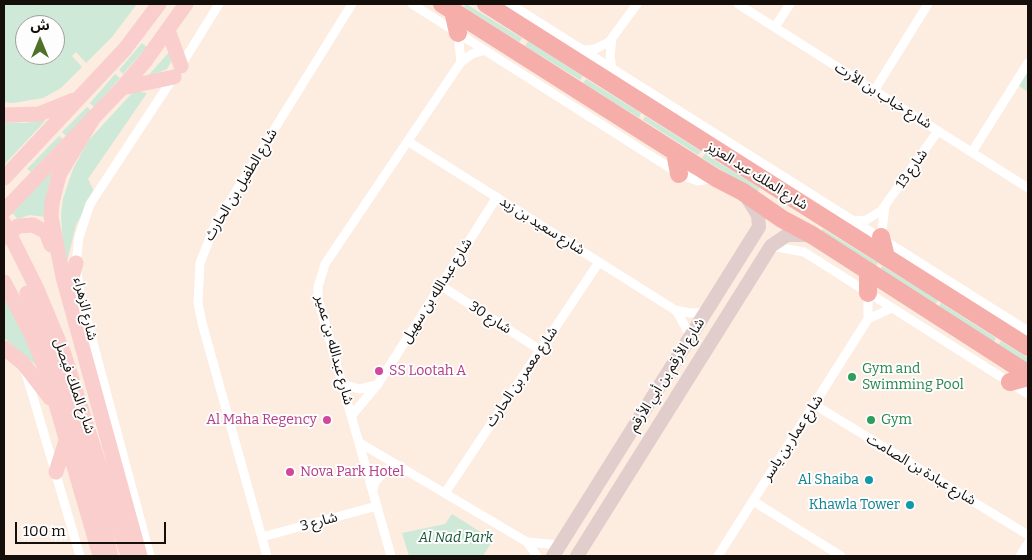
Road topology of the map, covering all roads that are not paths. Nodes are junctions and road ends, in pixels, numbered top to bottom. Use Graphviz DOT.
graph roads {
  1 [pos="159,4"];
  2 [pos="186,4"];
  3 [pos="219,4"];
  4 [pos="352,4"];
  5 [pos="412,4"];
  6 [pos="486,4"];
  7 [pos="511,4"];
  8 [pos="637,4"];
  9 [pos="738,4"];
  10 [pos="790,4"];
  11 [pos="928,4"];
  12 [pos="447,7"];
  13 [pos="775,27"];
  14 [pos="168,30"];
  15 [pos="458,33"];
  16 [pos="612,38"];
  17 [pos="485,50"];
  18 [pos="584,50"];
  19 [pos="461,62"];
  20 [pos="1028,63"];
  21 [pos="612,68"];
  22 [pos="177,72"];
  23 [pos="122,88"];
  24 [pos="619,88"];
  25 [pos="874,91"];
  26 [pos="86,92"];
  27 [pos="596,101"];
  28 [pos="576,107"];
  29 [pos="4,115"];
  30 [pos="94,117"];
  31 [pos="938,131"];
  32 [pos="409,142"];
  33 [pos="675,152"];
  34 [pos="972,152"];
  35 [pos="746,153"];
  36 [pos="726,156"];
  37 [pos="679,174"];
  38 [pos="4,178"];
  39 [pos="716,178"];
  40 [pos="1028,188"];
  41 [pos="743,192"];
  42 [pos="497,197"];
  43 [pos="885,206"];
  44 [pos="4,212"];
  45 [pos="855,221"];
  46 [pos="4,223"];
  47 [pos="812,235"];
  48 [pos="881,237"];
  49 [pos="4,238"];
  50 [pos="748,244"];
  51 [pos="4,245"];
  52 [pos="771,246"];
  53 [pos="886,257"];
  54 [pos="599,262"];
  55 [pos="76,263"];
  56 [pos="868,273"];
  57 [pos="63,277"];
  58 [pos="749,278"];
  59 [pos="4,282"];
  60 [pos="440,285"];
  61 [pos="868,293"];
  62 [pos="68,294"];
  63 [pos="892,308"];
  64 [pos="675,310"];
  65 [pos="707,312"];
  66 [pos="1004,316"];
  67 [pos="868,319"];
  68 [pos="984,319"];
  69 [pos="48,327"];
  70 [pos="1028,331"];
  71 [pos="691,337"];
  72 [pos="1028,347"];
  73 [pos="4,348"];
  74 [pos="540,350"];
  75 [pos="23,363"];
  76 [pos="1028,376"];
  77 [pos="1010,382"];
  78 [pos="343,384"];
  79 [pos="378,384"];
  80 [pos="1028,394"];
  81 [pos="814,405"];
  82 [pos="58,413"];
  83 [pos="352,415"];
  84 [pos="66,441"];
  85 [pos="360,443"];
  86 [pos="401,466"];
  87 [pos="56,472"];
  88 [pos="373,490"];
  89 [pos="445,493"];
  90 [pos="753,500"];
  91 [pos="377,506"];
  92 [pos="1028,535"];
  93 [pos="262,538"];
  94 [pos="527,542"];
  95 [pos="1028,543"];
  96 [pos="556,551"];
  97 [pos="80,556"];
  98 [pos="100,556"];
  99 [pos="111,556"];
  100 [pos="128,556"];
  101 [pos="140,556"];
  102 [pos="150,556"];
  103 [pos="267,556"];
  104 [pos="392,556"];
  105 [pos="536,556"];
  106 [pos="577,556"];
  107 [pos="718,556"];
  108 [pos="841,556"];
  109 [pos="1020,556"];
  1 -- 26 [label="main road"];
  2 -- 14 [label="main road"];
  3 -- 22 [label="street, شارع الزهراء"];
  4 -- 93 [label="street, شارع الطفيل بن الحارث"];
  5 -- 15 [label="street, شارع الملك عبد العزيز"];
  6 -- 24 [label="highway, شارع الملك عبد العزيز"];
  7 -- 18 [label="street, شارع الملك عبد العزيز"];
  8 -- 16 [label="street"];
  9 -- 13 [label="street, شارع خباب بن الأرت"];
  10 -- 13 [label="street"];
  11 -- 25 [label="street"];
  12 -- 15 [label="highway"];
  12 -- 27 [label="highway, شارع الملك عبد العزيز"];
  13 -- 25 [label="street, شارع خباب بن الأرت"];
  14 -- 22 [label="main road"];
  14 -- 23 [label="main road"];
  15 -- 17 [label="street, شارع الملك عبد العزيز"];
  15 -- 19 [label="street"];
  16 -- 18 [label="street"];
  16 -- 21 [label="street"];
  17 -- 19 [label="street, شارع عبدالله بن عمير"];
  17 -- 28 [label="street, شارع الملك عبد العزيز"];
  18 -- 21 [label="street, شارع الملك عبد العزيز"];
  19 -- 32 [label="street, شارع عبدالله بن عمير"];
  20 -- 34 [label="street"];
  21 -- 24 [label="highway"];
  21 -- 35 [label="street, شارع الملك عبد العزيز"];
  22 -- 23 [label="main road"];
  22 -- 55 [label="street, شارع الزهراء"];
  23 -- 30 [label="main road"];
  24 -- 36 [label="highway, شارع الملك عبد العزيز"];
  25 -- 31 [label="street, شارع خباب بن الأرت"];
  26 -- 29 [label="main road"];
  26 -- 38 [label="main road"];
  27 -- 28 [label="highway"];
  27 -- 33 [label="highway, شارع الملك عبد العزيز"];
  28 -- 37 [label="street, شارع الملك عبد العزيز"];
  30 -- 44 [label="main road"];
  30 -- 57 [label="main road"];
  31 -- 34 [label="street, شارع خباب بن الأرت"];
  31 -- 43 [label="street, شارع 13"];
  32 -- 42 [label="street, شارع سعيد بن زيد"];
  32 -- 78 [label="street, شارع عبدالله بن عمير"];
  33 -- 37 [label="highway"];
  33 -- 39 [label="highway, شارع الملك عبد العزيز"];
  34 -- 40 [label="street, شارع خباب بن الأرت"];
  35 -- 36 [label="highway"];
  35 -- 45 [label="street, شارع الملك عبد العزيز"];
  36 -- 53 [label="highway, شارع الملك عبد العزيز"];
  37 -- 39 [label="street, شارع الملك عبد العزيز"];
  39 -- 41 [label="highway, شارع الملك عبد العزيز"];
  41 -- 47 [label="highway, شارع الملك عبد العزيز"];
  41 -- 50 [label="street, شارع الأرقم بن أبي الأرقم"];
  42 -- 54 [label="street, شارع سعيد بن زيد"];
  42 -- 60 [label="street, شارع عبدالله بن سهيل"];
  43 -- 45 [label="street, شارع 13"];
  43 -- 48 [label="street, شارع 13"];
  45 -- 48 [label="street, شارع الملك عبد العزيز"];
  46 -- 69 [label="main road, شارع الملك فيصل"];
  47 -- 52 [label="street, شارع الأرقم بن أبي الأرقم"];
  47 -- 56 [label="highway, شارع الملك عبد العزيز"];
  48 -- 53 [label="highway"];
  48 -- 66 [label="street, شارع الملك عبد العزيز"];
  49 -- 57 [label="main road"];
  50 -- 58 [label="street"];
  50 -- 65 [label="street, شارع الأرقم بن أبي الأرقم"];
  51 -- 69 [label="main road, شارع الملك فيصل"];
  52 -- 58 [label="street, شارع الأرقم بن أبي الأرقم"];
  52 -- 61 [label="street"];
  53 -- 68 [label="highway, شارع الملك عبد العزيز"];
  54 -- 64 [label="street, شارع سعيد بن زيد"];
  54 -- 74 [label="street, شارع معمر بن الحارث"];
  55 -- 62 [label="main road"];
  55 -- 102 [label="street, شارع الزهراء"];
  56 -- 61 [label="highway"];
  56 -- 76 [label="highway, شارع الملك عبد العزيز"];
  57 -- 62 [label="main road"];
  58 -- 106 [label="street, شارع الأرقم بن أبي الأرقم"];
  59 -- 82 [label="main road"];
  60 -- 74 [label="street, شارع 30"];
  60 -- 79 [label="street, شارع عبدالله بن سهيل"];
  61 -- 63 [label="street"];
  61 -- 67 [label="street"];
  62 -- 101 [label="main road"];
  63 -- 67 [label="street"];
  63 -- 77 [label="street"];
  64 -- 65 [label="street, شارع سعيد بن زيد"];
  64 -- 71 [label="street, شارع سعيد بن زيد"];
  65 -- 71 [label="street, شارع الأرقم بن أبي الأرقم"];
  66 -- 68 [label="highway"];
  66 -- 70 [label="street, شارع الملك عبد العزيز"];
  67 -- 81 [label="street, شارع عمار بن ياسر"];
  68 -- 72 [label="highway, شارع الملك عبد العزيز"];
  69 -- 99 [label="main road, شارع الملك فيصل"];
  69 -- 100 [label="main road, شارع الملك فيصل"];
  71 -- 96 [label="street, شارع الأرقم بن أبي الأرقم"];
  73 -- 75 [label="main road"];
  74 -- 89 [label="street, شارع معمر بن الحارث"];
  75 -- 82 [label="main road"];
  75 -- 87 [label="street"];
  76 -- 77 [label="highway"];
  77 -- 80 [label="street"];
  78 -- 79 [label="street"];
  78 -- 83 [label="street, شارع عبدالله بن عمير"];
  79 -- 83 [label="street, شارع عبدالله بن سهيل"];
  81 -- 90 [label="street, شارع عمار بن ياسر"];
  81 -- 92 [label="street, شارع عبادة بن الصامت"];
  82 -- 84 [label="main road"];
  83 -- 85 [label="street, شارع عبدالله بن عمير"];
  84 -- 87 [label="main road"];
  84 -- 98 [label="main road"];
  85 -- 86 [label="street"];
  85 -- 88 [label="street, شارع عبدالله بن عمير"];
  86 -- 88 [label="street"];
  86 -- 89 [label="street"];
  87 -- 97 [label="street"];
  88 -- 91 [label="street, شارع عبدالله بن عمير"];
  89 -- 94 [label="street"];
  90 -- 107 [label="street, شارع عمار بن ياسر"];
  90 -- 108 [label="street"];
  91 -- 93 [label="street, شارع 3"];
  91 -- 104 [label="street, شارع عبدالله بن عمير"];
  93 -- 103 [label="street, شارع الطفيل بن الحارث"];
  94 -- 96 [label="street"];
  94 -- 105 [label="street"];
  95 -- 109 [label="street"];
}
